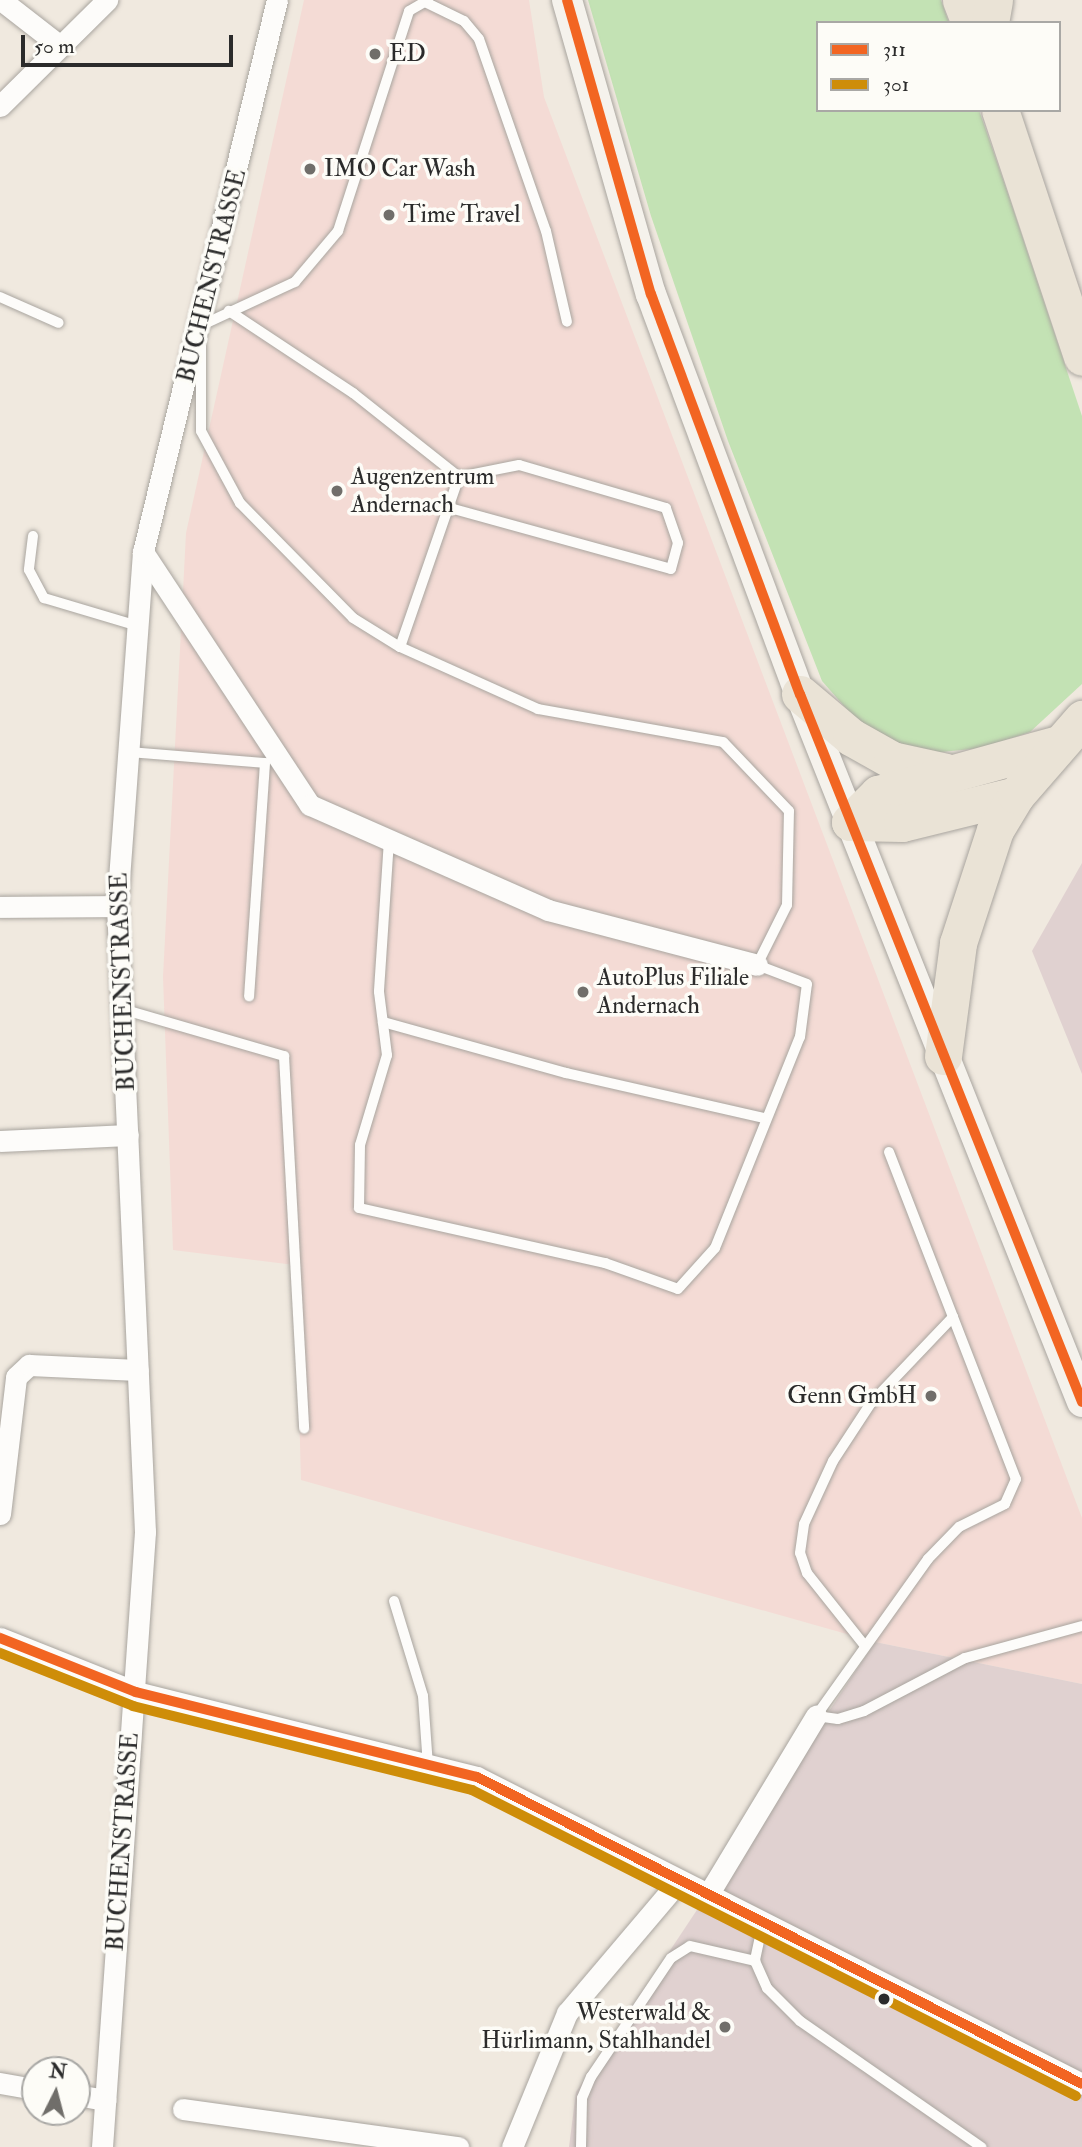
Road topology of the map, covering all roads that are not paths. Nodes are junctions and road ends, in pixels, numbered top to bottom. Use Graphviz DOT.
graph roads {
  1 [pos="1,0"];
  2 [pos="107,0"];
  3 [pos="277,0"];
  4 [pos="567,0"];
  5 [pos="961,0"];
  6 [pos="994,0"];
  7 [pos="427,2"];
  8 [pos="969,21"];
  9 [pos="990,21"];
  10 [pos="60,46"];
  11 [pos="0,106"];
  12 [pos="1001,112"];
  13 [pos="0,297"];
  14 [pos="229,311"];
  15 [pos="567,322"];
  16 [pos="59,323"];
  17 [pos="200,323"];
  18 [pos="1082,357"];
  19 [pos="459,477"];
  20 [pos="450,508"];
  21 [pos="33,536"];
  22 [pos="144,552"];
  23 [pos="138,626"];
  24 [pos="400,647"];
  25 [pos="800,694"];
  26 [pos="1070,732"];
  27 [pos="128,752"];
  28 [pos="950,773"];
  29 [pos="1016,794"];
  30 [pos="850,822"];
  31 [pos="389,840"];
  32 [pos="117,906"];
  33 [pos="0,907"];
  34 [pos="757,965"];
  35 [pos="249,996"];
  36 [pos="122,1009"];
  37 [pos="383,1022"];
  38 [pos="943,1056"];
  39 [pos="764,1118"];
  40 [pos="128,1135"];
  41 [pos="0,1141"];
  42 [pos="889,1152"];
  43 [pos="953,1317"];
  44 [pos="138,1370"];
  45 [pos="1082,1402"];
  46 [pos="304,1428"];
  47 [pos="0,1514"];
  48 [pos="394,1601"];
  49 [pos="1082,1626"];
  50 [pos="0,1638"];
  51 [pos="864,1646"];
  52 [pos="135,1692"];
  53 [pos="816,1716"];
  54 [pos="428,1765"];
  55 [pos="678,1882"];
  56 [pos="706,1898"];
  57 [pos="762,1927"];
  58 [pos="755,1961"];
  59 [pos="0,2084"];
  60 [pos="1082,2084"];
  61 [pos="21,2087"];
  62 [pos="91,2097"];
  63 [pos="106,2100"];
  64 [pos="184,2109"];
  65 [pos="102,2147"];
  66 [pos="458,2147"];
  67 [pos="512,2147"];
  68 [pos="581,2147"];
  69 [pos="981,2147"];
  1 -- 10 [label="street"];
  2 -- 10 [label="street"];
  3 -- 17 [label="street, BUCHENSTRASSE"];
  4 -- 25 [label="main road"];
  5 -- 8 [label="highway"];
  6 -- 9 [label="highway"];
  7 -- 14 [label="lane"];
  7 -- 15 [label="lane"];
  10 -- 11 [label="street"];
  12 -- 18 [label="highway"];
  13 -- 16 [label="lane"];
  14 -- 17 [label="lane"];
  14 -- 19 [label="lane"];
  17 -- 22 [label="street, BUCHENSTRASSE"];
  17 -- 24 [label="lane"];
  19 -- 20 [label="lane"];
  19 -- 20 [label="lane"];
  20 -- 24 [label="lane"];
  21 -- 23 [label="lane"];
  22 -- 23 [label="street, BUCHENSTRASSE"];
  22 -- 31 [label="street"];
  23 -- 27 [label="street, BUCHENSTRASSE"];
  24 -- 34 [label="lane"];
  25 -- 28 [label="highway"];
  25 -- 30 [label="main road"];
  26 -- 28 [label="highway"];
  26 -- 29 [label="highway"];
  27 -- 32 [label="street, BUCHENSTRASSE"];
  27 -- 35 [label="lane"];
  28 -- 30 [label="highway"];
  29 -- 30 [label="highway"];
  29 -- 38 [label="highway"];
  30 -- 38 [label="main road"];
  31 -- 34 [label="street"];
  31 -- 37 [label="lane"];
  32 -- 33 [label="street"];
  32 -- 36 [label="street, BUCHENSTRASSE"];
  34 -- 39 [label="lane"];
  36 -- 40 [label="street, BUCHENSTRASSE"];
  36 -- 46 [label="lane"];
  37 -- 39 [label="lane"];
  37 -- 39 [label="lane"];
  38 -- 45 [label="main road"];
  40 -- 41 [label="street"];
  40 -- 44 [label="street, BUCHENSTRASSE"];
  42 -- 43 [label="lane"];
  43 -- 51 [label="lane"];
  43 -- 51 [label="lane"];
  44 -- 47 [label="street"];
  44 -- 52 [label="street, BUCHENSTRASSE"];
  48 -- 54 [label="lane"];
  49 -- 53 [label="lane"];
  50 -- 52 [label="street"];
  51 -- 53 [label="lane"];
  52 -- 54 [label="street"];
  52 -- 63 [label="street, BUCHENSTRASSE"];
  53 -- 56 [label="street"];
  54 -- 55 [label="street"];
  55 -- 56 [label="street"];
  55 -- 67 [label="street"];
  56 -- 57 [label="street"];
  57 -- 58 [label="lane"];
  57 -- 60 [label="street"];
  58 -- 68 [label="lane"];
  58 -- 69 [label="lane"];
  59 -- 61 [label="street"];
  62 -- 63 [label="street"];
  63 -- 65 [label="street, BUCHENSTRASSE"];
  64 -- 66 [label="street"];
}
